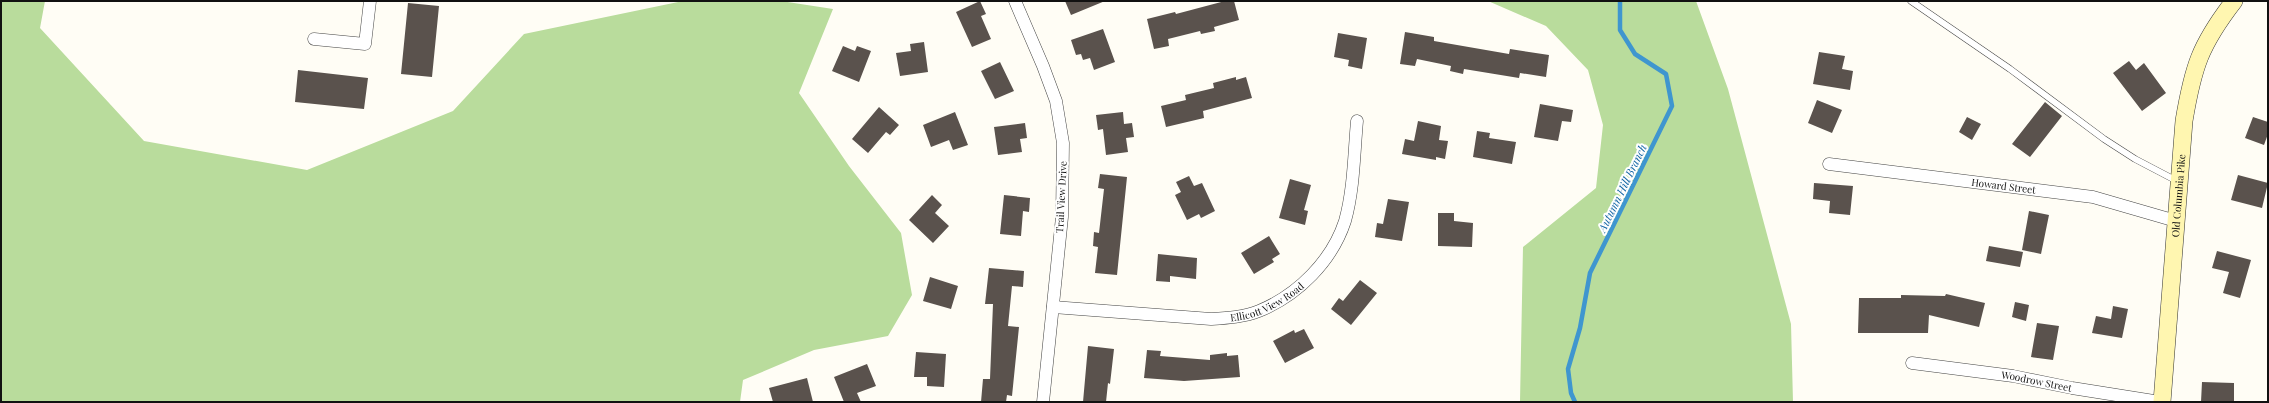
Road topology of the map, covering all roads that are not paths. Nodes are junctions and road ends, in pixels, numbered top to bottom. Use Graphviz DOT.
graph roads {
  1 [pos="370,1"];
  2 [pos="1014,1"];
  3 [pos="1911,1"];
  4 [pos="2234,1"];
  5 [pos="314,39"];
  6 [pos="1357,120"];
  7 [pos="1829,164"];
  8 [pos="2179,182"];
  9 [pos="2176,221"];
  10 [pos="1053,307"];
  11 [pos="1912,363"];
  12 [pos="1043,402"];
  13 [pos="2161,402"];
  1 -- 5 [label="street"];
  2 -- 10 [label="street, Trail View Drive"];
  3 -- 8 [label="lane"];
  4 -- 8 [label="street, Old Columbia Pike"];
  6 -- 10 [label="street, Ellicott View Road"];
  7 -- 9 [label="street, Howard Street"];
  8 -- 9 [label="street, Old Columbia Pike"];
  9 -- 13 [label="street, Old Columbia Pike"];
  10 -- 12 [label="street, Trail View Drive"];
  11 -- 13 [label="street, Woodrow Street"];
}
